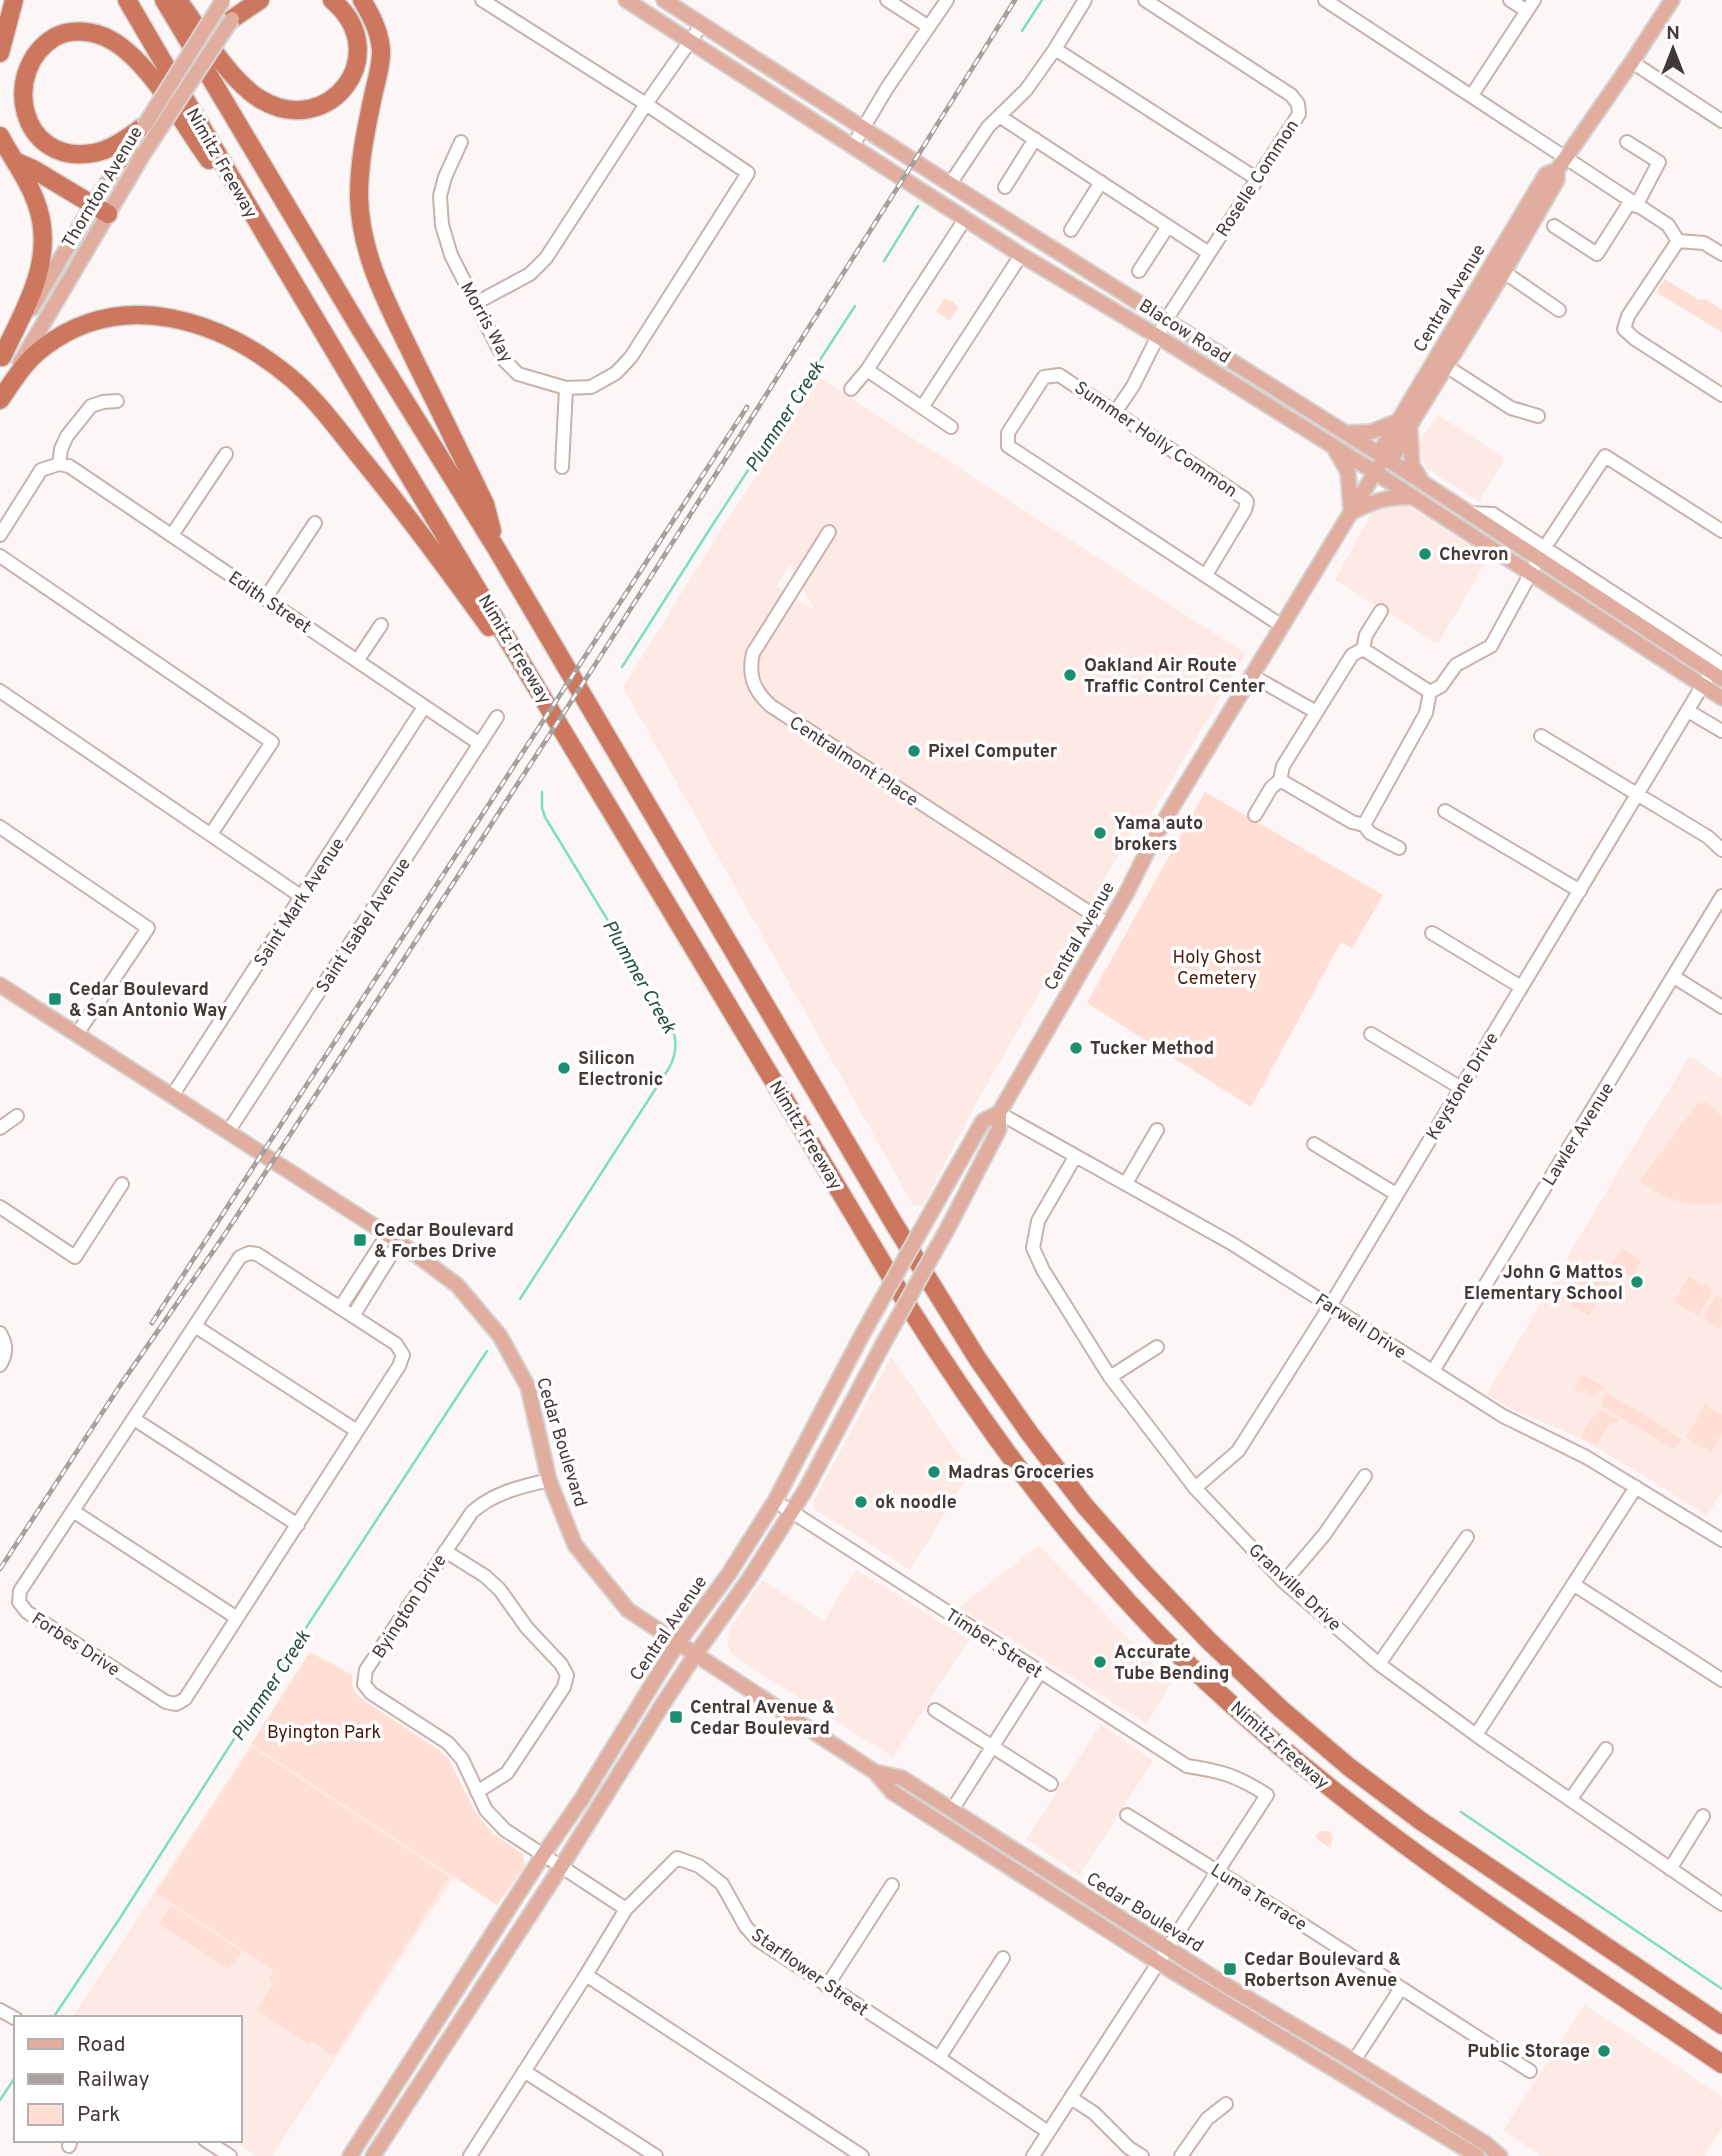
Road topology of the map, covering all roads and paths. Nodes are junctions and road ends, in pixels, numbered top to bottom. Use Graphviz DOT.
graph roads {
  1 [pos="14,0"];
  2 [pos="127,0"];
  3 [pos="164,0"];
  4 [pos="178,0"];
  5 [pos="223,0"];
  6 [pos="245,0"];
  7 [pos="260,0"];
  8 [pos="332,0"];
  9 [pos="362,0"];
  10 [pos="482,0"];
  11 [pos="626,0"];
  12 [pos="664,0"];
  13 [pos="887,0"];
  14 [pos="947,0"];
  15 [pos="1085,0"];
  16 [pos="1145,0"];
  17 [pos="1325,0"];
  18 [pos="1510,0"];
  19 [pos="1672,0"];
  20 [pos="1530,6"];
  21 [pos="232,19"];
  22 [pos="702,24"];
  23 [pos="929,27"];
  24 [pos="690,41"];
  25 [pos="1055,49"];
  26 [pos="0,53"];
  27 [pos="1632,62"];
  28 [pos="1472,95"];
  29 [pos="646,104"];
  30 [pos="999,116"];
  31 [pos="1722,121"];
  32 [pos="144,126"];
  33 [pos="865,129"];
  34 [pos="0,136"];
  35 [pos="1035,139"];
  36 [pos="461,142"];
  37 [pos="1628,142"];
  38 [pos="852,147"];
  39 [pos="17,162"];
  40 [pos="1560,164"];
  41 [pos="1257,179"];
  42 [pos="1101,182"];
  43 [pos="950,184"];
  44 [pos="1005,187"];
  45 [pos="93,204"];
  46 [pos="1633,204"];
  47 [pos="108,214"];
  48 [pos="965,219"];
  49 [pos="1168,226"];
  50 [pos="1554,226"];
  51 [pos="1071,230"];
  52 [pos="1029,234"];
  53 [pos="1678,241"];
  54 [pos="1209,253"];
  55 [pos="1722,254"];
  56 [pos="1021,255"];
  57 [pos="283,267"];
  58 [pos="1139,271"];
  59 [pos="1504,272"];
  60 [pos="476,303"];
  61 [pos="1559,310"];
  62 [pos="1166,320"];
  63 [pos="1157,336"];
  64 [pos="1,359"];
  65 [pos="1446,366"];
  66 [pos="867,370"];
  67 [pos="566,388"];
  68 [pos="851,389"];
  69 [pos="1722,395"];
  70 [pos="0,399"];
  71 [pos="117,401"];
  72 [pos="923,406"];
  73 [pos="1116,411"];
  74 [pos="1538,416"];
  75 [pos="1404,424"];
  76 [pos="951,427"];
  77 [pos="1346,433"];
  78 [pos="1331,445"];
  79 [pos="226,454"];
  80 [pos="1386,455"];
  81 [pos="59,464"];
  82 [pos="562,467"];
  83 [pos="1375,473"];
  84 [pos="1422,482"];
  85 [pos="1413,498"];
  86 [pos="1351,513"];
  87 [pos="315,523"];
  88 [pos="1722,531"];
  89 [pos="829,532"];
  90 [pos="0,535"];
  91 [pos="172,535"];
  92 [pos="496,548"];
  93 [pos="1542,553"];
  94 [pos="0,556"];
  95 [pos="1529,574"];
  96 [pos="1206,575"];
  97 [pos="265,599"];
  98 [pos="1381,611"];
  99 [pos="381,625"];
  100 [pos="1282,626"];
  101 [pos="1363,649"];
  102 [pos="356,661"];
  103 [pos="1718,672"];
  104 [pos="1251,675"];
  105 [pos="1703,685"];
  106 [pos="0,691"];
  107 [pos="1430,692"];
  108 [pos="1722,698"];
  109 [pos="424,707"];
  110 [pos="1688,711"];
  111 [pos="1316,712"];
  112 [pos="497,717"];
  113 [pos="1722,731"];
  114 [pos="565,732"];
  115 [pos="1541,736"];
  116 [pos="480,744"];
  117 [pos="1280,780"];
  118 [pos="1636,795"];
  119 [pos="1445,811"];
  120 [pos="1255,815"];
  121 [pos="1364,825"];
  122 [pos="0,827"];
  123 [pos="211,834"];
  124 [pos="1399,848"];
  125 [pos="1722,850"];
  126 [pos="1580,891"];
  127 [pos="1722,896"];
  128 [pos="302,897"];
  129 [pos="1109,925"];
  130 [pos="1432,933"];
  131 [pos="1674,977"];
  132 [pos="0,985"];
  133 [pos="1521,987"];
  134 [pos="1722,1007"];
  135 [pos="77,1034"];
  136 [pos="1371,1034"];
  137 [pos="1461,1088"];
  138 [pos="172,1096"];
  139 [pos="999,1113"];
  140 [pos="17,1116"];
  141 [pos="0,1128"];
  142 [pos="1157,1130"];
  143 [pos="228,1132"];
  144 [pos="1314,1144"];
  145 [pos="1075,1157"];
  146 [pos="1126,1183"];
  147 [pos="122,1184"];
  148 [pos="1396,1194"];
  149 [pos="0,1207"];
  150 [pos="393,1239"];
  151 [pos="1330,1306"];
  152 [pos="340,1308"];
  153 [pos="353,1316"];
  154 [pos="195,1326"];
  155 [pos="0,1333"];
  156 [pos="1157,1347"];
  157 [pos="0,1365"];
  158 [pos="1433,1371"];
  159 [pos="1110,1377"];
  160 [pos="134,1419"];
  161 [pos="358,1431"];
  162 [pos="1365,1476"];
  163 [pos="550,1480"];
  164 [pos="1636,1487"];
  165 [pos="1195,1488"];
  166 [pos="775,1501"];
  167 [pos="73,1511"];
  168 [pos="791,1512"];
  169 [pos="298,1525"];
  170 [pos="1467,1537"];
  171 [pos="1722,1540"];
  172 [pos="445,1551"];
  173 [pos="1284,1582"];
  174 [pos="1573,1584"];
  175 [pos="237,1618"];
  176 [pos="677,1644"];
  177 [pos="695,1655"];
  178 [pos="1379,1664"];
  179 [pos="1040,1672"];
  180 [pos="1722,1680"];
  181 [pos="935,1710"];
  182 [pos="1476,1735"];
  183 [pos="992,1747"];
  184 [pos="1606,1749"];
  185 [pos="875,1772"];
  186 [pos="1051,1784"];
  187 [pos="478,1792"];
  188 [pos="1570,1800"];
  189 [pos="952,1810"];
  190 [pos="1127,1815"];
  191 [pos="1703,1816"];
  192 [pos="543,1855"];
  193 [pos="561,1867"];
  194 [pos="1670,1868"];
  195 [pos="1217,1871"];
  196 [pos="892,1885"];
  197 [pos="1722,1904"];
  198 [pos="626,1909"];
  199 [pos="1168,1949"];
  200 [pos="1003,1958"];
  201 [pos="1159,1963"];
  202 [pos="586,1976"];
  203 [pos="827,1986"];
  204 [pos="1401,1988"];
  205 [pos="1722,2025"];
  206 [pos="939,2058"];
  207 [pos="1354,2061"];
  208 [pos="1722,2064"];
  209 [pos="524,2071"];
  210 [pos="1530,2071"];
  211 [pos="1071,2098"];
  212 [pos="1226,2104"];
  213 [pos="1048,2132"];
  214 [pos="208,2142"];
  215 [pos="230,2156"];
  216 [pos="350,2156"];
  217 [pos="373,2156"];
  218 [pos="470,2156"];
  219 [pos="656,2156"];
  220 [pos="862,2156"];
  221 [pos="1033,2156"];
  222 [pos="1142,2156"];
  223 [pos="1181,2156"];
  224 [pos="1477,2156"];
  225 [pos="1500,2156"];
  1 -- 26 [label="highway"];
  2 -- 57 [label="highway, Nimitz Freeway"];
  3 -- 92 [label="highway, Nimitz Freeway"];
  4 -- 8 [label="highway"];
  5 -- 32 [label="main road, Thornton Avenue, bridge"];
  6 -- 21 [label="main road, Thornton Avenue"];
  7 -- 21 [label="highway"];
  9 -- 92 [label="highway"];
  10 -- 29 [label="street"];
  11 -- 24 [label="main road, Blacow Road"];
  12 -- 22 [label="main road, Blacow Road"];
  13 -- 23 [label="street"];
  14 -- 23 [label="street"];
  15 -- 25 [label="street"];
  16 -- 41 [label="street, Roselle Common"];
  17 -- 28 [label="street"];
  18 -- 20 [label="street"];
  19 -- 27 [label="main road, Central Avenue"];
  20 -- 28 [label="street"];
  21 -- 47 [label="main road, Thornton Avenue, bridge"];
  22 -- 24 [label="street"];
  22 -- 33 [label="main road, Blacow Road"];
  23 -- 33 [label="street"];
  24 -- 29 [label="street"];
  24 -- 38 [label="main road, Blacow Road"];
  25 -- 30 [label="street"];
  25 -- 41 [label="street"];
  27 -- 31 [label="street"];
  27 -- 40 [label="main road, Central Avenue"];
  28 -- 40 [label="street"];
  29 -- 60 [label="street"];
  29 -- 67 [label="street, Morris Way"];
  30 -- 35 [label="street"];
  30 -- 43 [label="street"];
  32 -- 45 [label="main road, Thornton Avenue"];
  32 -- 57 [label="highway"];
  33 -- 38 [label="street"];
  33 -- 43 [label="main road, Blacow Road"];
  34 -- 39 [label="highway"];
  35 -- 42 [label="street"];
  35 -- 44 [label="street"];
  36 -- 60 [label="street, Morris Way"];
  37 -- 46 [label="street"];
  38 -- 48 [label="main road, Blacow Road"];
  39 -- 45 [label="highway"];
  39 -- 64 [label="highway"];
  40 -- 46 [label="street"];
  40 -- 59 [label="main road, Central Avenue"];
  40 -- 75 [label="main road, Central Avenue"];
  41 -- 54 [label="street, Roselle Common"];
  42 -- 49 [label="street"];
  42 -- 51 [label="street"];
  43 -- 52 [label="main road, Blacow Road"];
  45 -- 47 [label="highway"];
  45 -- 64 [label="main road, Thornton Avenue"];
  46 -- 50 [label="street"];
  46 -- 53 [label="street"];
  47 -- 70 [label="main road, Thornton Avenue"];
  48 -- 52 [label="main road"];
  48 -- 56 [label="main road, Blacow Road"];
  48 -- 66 [label="street"];
  49 -- 54 [label="street"];
  49 -- 58 [label="street"];
  52 -- 62 [label="main road, Blacow Road"];
  53 -- 55 [label="street"];
  53 -- 69 [label="street"];
  54 -- 62 [label="street, Roselle Common"];
  56 -- 63 [label="main road, Blacow Road"];
  56 -- 72 [label="street"];
  57 -- 114 [label="highway, Nimitz Freeway"];
  59 -- 61 [label="street"];
  59 -- 65 [label="main road, Central Avenue"];
  60 -- 67 [label="street, Morris Way"];
  62 -- 63 [label="street, Roselle Common"];
  62 -- 77 [label="main road, Blacow Road"];
  63 -- 73 [label="street, Roselle Common"];
  63 -- 78 [label="main road, Blacow Road"];
  65 -- 74 [label="street"];
  65 -- 75 [label="main road, Central Avenue"];
  66 -- 68 [label="street"];
  66 -- 72 [label="street"];
  67 -- 82 [label="street"];
  70 -- 114 [label="highway"];
  71 -- 81 [label="street"];
  72 -- 76 [label="street"];
  73 -- 96 [label="street, Summer Holly Common"];
  73 -- 96 [label="street, Summer Holly Common"];
  75 -- 77 [label="main road"];
  75 -- 80 [label="main road, Central Avenue"];
  75 -- 84 [label="main road"];
  77 -- 80 [label="main road, Blacow Road"];
  78 -- 83 [label="main road, Blacow Road"];
  78 -- 86 [label="main road"];
  79 -- 91 [label="street"];
  80 -- 83 [label="main road, Central Avenue"];
  80 -- 84 [label="main road, Blacow Road"];
  81 -- 90 [label="street"];
  81 -- 91 [label="street, Edith Street"];
  83 -- 85 [label="main road, Blacow Road"];
  83 -- 86 [label="main road, Central Avenue"];
  84 -- 93 [label="main road, Blacow Road"];
  85 -- 86 [label="main road"];
  85 -- 95 [label="main road, Blacow Road"];
  86 -- 100 [label="main road, Central Avenue"];
  87 -- 97 [label="street"];
  88 -- 93 [label="street"];
  89 -- 129 [label="street, Centralmont Place"];
  91 -- 97 [label="street, Edith Street"];
  92 -- 205 [label="highway, Nimitz Freeway"];
  93 -- 95 [label="street"];
  93 -- 103 [label="main road, Blacow Road"];
  94 -- 123 [label="street"];
  95 -- 105 [label="main road, Blacow Road"];
  95 -- 107 [label="street"];
  96 -- 100 [label="street, Summer Holly Common"];
  97 -- 102 [label="street, Edith Street"];
  98 -- 101 [label="street"];
  99 -- 102 [label="street"];
  100 -- 104 [label="main road, Central Avenue"];
  101 -- 107 [label="street"];
  101 -- 111 [label="street"];
  102 -- 109 [label="street, Edith Street"];
  103 -- 105 [label="street, Keystone Drive"];
  104 -- 111 [label="street"];
  104 -- 129 [label="main road, Central Avenue"];
  105 -- 108 [label="main road, Blacow Road"];
  105 -- 110 [label="street, Keystone Drive"];
  106 -- 123 [label="street"];
  107 -- 121 [label="street"];
  109 -- 116 [label="street, Edith Street"];
  109 -- 128 [label="street, Saint Mark Avenue"];
  110 -- 113 [label="street"];
  110 -- 118 [label="street, Keystone Drive"];
  111 -- 117 [label="street"];
  112 -- 116 [label="street, Saint Isabel Avenue"];
  114 -- 208 [label="highway, Nimitz Freeway"];
  115 -- 118 [label="street"];
  116 -- 143 [label="street, Saint Isabel Avenue"];
  117 -- 120 [label="street"];
  117 -- 121 [label="street"];
  118 -- 125 [label="street"];
  118 -- 126 [label="street, Keystone Drive"];
  119 -- 126 [label="street"];
  121 -- 124 [label="street"];
  122 -- 135 [label="street"];
  123 -- 128 [label="street"];
  126 -- 133 [label="street, Keystone Drive"];
  127 -- 131 [label="street, Lawler Avenue"];
  128 -- 138 [label="street, Saint Mark Avenue"];
  129 -- 139 [label="main road, Central Avenue"];
  130 -- 133 [label="street"];
  131 -- 134 [label="street"];
  131 -- 158 [label="street, Lawler Avenue"];
  132 -- 135 [label="main road, Cedar Boulevard"];
  133 -- 137 [label="street, Keystone Drive"];
  135 -- 138 [label="main road, Cedar Boulevard"];
  136 -- 137 [label="street"];
  137 -- 148 [label="street, Keystone Drive"];
  138 -- 143 [label="main road, Cedar Boulevard"];
  139 -- 145 [label="street, Farwell Drive"];
  139 -- 166 [label="main road, Central Avenue, bridge"];
  139 -- 168 [label="main road, Central Avenue, bridge"];
  140 -- 141 [label="street"];
  142 -- 146 [label="street"];
  143 -- 150 [label="main road, Cedar Boulevard"];
  144 -- 148 [label="street"];
  145 -- 146 [label="street, Farwell Drive"];
  145 -- 159 [label="street, Granville Drive"];
  146 -- 151 [label="street, Farwell Drive"];
  147 -- 149 [label="street"];
  148 -- 151 [label="street, Keystone Drive"];
  150 -- 152 [label="street"];
  150 -- 153 [label="street"];
  150 -- 163 [label="main road, Cedar Boulevard"];
  151 -- 158 [label="street, Farwell Drive"];
  151 -- 165 [label="street, Keystone Drive"];
  152 -- 153 [label="street, Forbes Drive"];
  152 -- 154 [label="street, Forbes Drive"];
  153 -- 161 [label="street, Forbes Drive"];
  154 -- 160 [label="street, Forbes Drive"];
  154 -- 161 [label="street"];
  155 -- 157 [label="street"];
  156 -- 159 [label="street"];
  158 -- 164 [label="street, Farwell Drive"];
  159 -- 165 [label="street, Granville Drive"];
  160 -- 167 [label="street, Forbes Drive"];
  160 -- 169 [label="street"];
  161 -- 169 [label="street, Forbes Drive"];
  162 -- 173 [label="street"];
  163 -- 172 [label="street, Byington Drive"];
  163 -- 176 [label="main road, Cedar Boulevard"];
  164 -- 171 [label="street, Farwell Drive"];
  164 -- 174 [label="street"];
  165 -- 173 [label="street, Granville Drive"];
  166 -- 168 [label="street, Timber Street"];
  166 -- 176 [label="main road, Central Avenue"];
  167 -- 175 [label="street"];
  167 -- 175 [label="street, Forbes Drive"];
  168 -- 177 [label="main road, Central Avenue"];
  168 -- 179 [label="street, Timber Street"];
  169 -- 175 [label="street, Forbes Drive"];
  170 -- 178 [label="street"];
  172 -- 187 [label="street, Byington Drive"];
  172 -- 187 [label="street"];
  173 -- 178 [label="street, Granville Drive"];
  174 -- 180 [label="street"];
  174 -- 182 [label="street"];
  176 -- 177 [label="main road, Cedar Boulevard"];
  176 -- 192 [label="main road, Central Avenue"];
  177 -- 185 [label="main road, Cedar Boulevard"];
  177 -- 193 [label="main road, Central Avenue"];
  178 -- 182 [label="street, Granville Drive"];
  179 -- 183 [label="street"];
  179 -- 195 [label="street, Timber Street"];
  181 -- 183 [label="street"];
  182 -- 188 [label="street, Granville Drive"];
  183 -- 186 [label="street"];
  183 -- 189 [label="street"];
  184 -- 188 [label="street"];
  185 -- 189 [label="main road, Cedar Boulevard"];
  185 -- 201 [label="main road, Cedar Boulevard"];
  187 -- 192 [label="street, Byington Drive"];
  188 -- 194 [label="street, Granville Drive"];
  189 -- 199 [label="main road, Cedar Boulevard"];
  190 -- 195 [label="street, Luma Terrace"];
  191 -- 194 [label="street"];
  192 -- 193 [label="street, Byington Drive"];
  192 -- 216 [label="main road, Central Avenue"];
  193 -- 198 [label="street"];
  193 -- 217 [label="main road, Central Avenue"];
  194 -- 197 [label="street, Granville Drive"];
  195 -- 199 [label="street"];
  195 -- 204 [label="street, Luma Terrace"];
  196 -- 203 [label="street"];
  198 -- 202 [label="street"];
  198 -- 203 [label="street, Starflower Street"];
  199 -- 201 [label="street"];
  199 -- 207 [label="main road, Cedar Boulevard"];
  200 -- 206 [label="street"];
  201 -- 211 [label="street"];
  201 -- 224 [label="main road, Cedar Boulevard"];
  202 -- 209 [label="street"];
  202 -- 220 [label="street"];
  203 -- 206 [label="street, Starflower Street"];
  204 -- 207 [label="street"];
  204 -- 210 [label="street, Luma Terrace"];
  206 -- 213 [label="street, Starflower Street"];
  207 -- 225 [label="main road, Cedar Boulevard"];
  209 -- 218 [label="street"];
  209 -- 219 [label="street"];
  211 -- 213 [label="street"];
  211 -- 222 [label="street"];
  212 -- 223 [label="street"];
  213 -- 221 [label="street"];
  214 -- 215 [label="street"];
}
